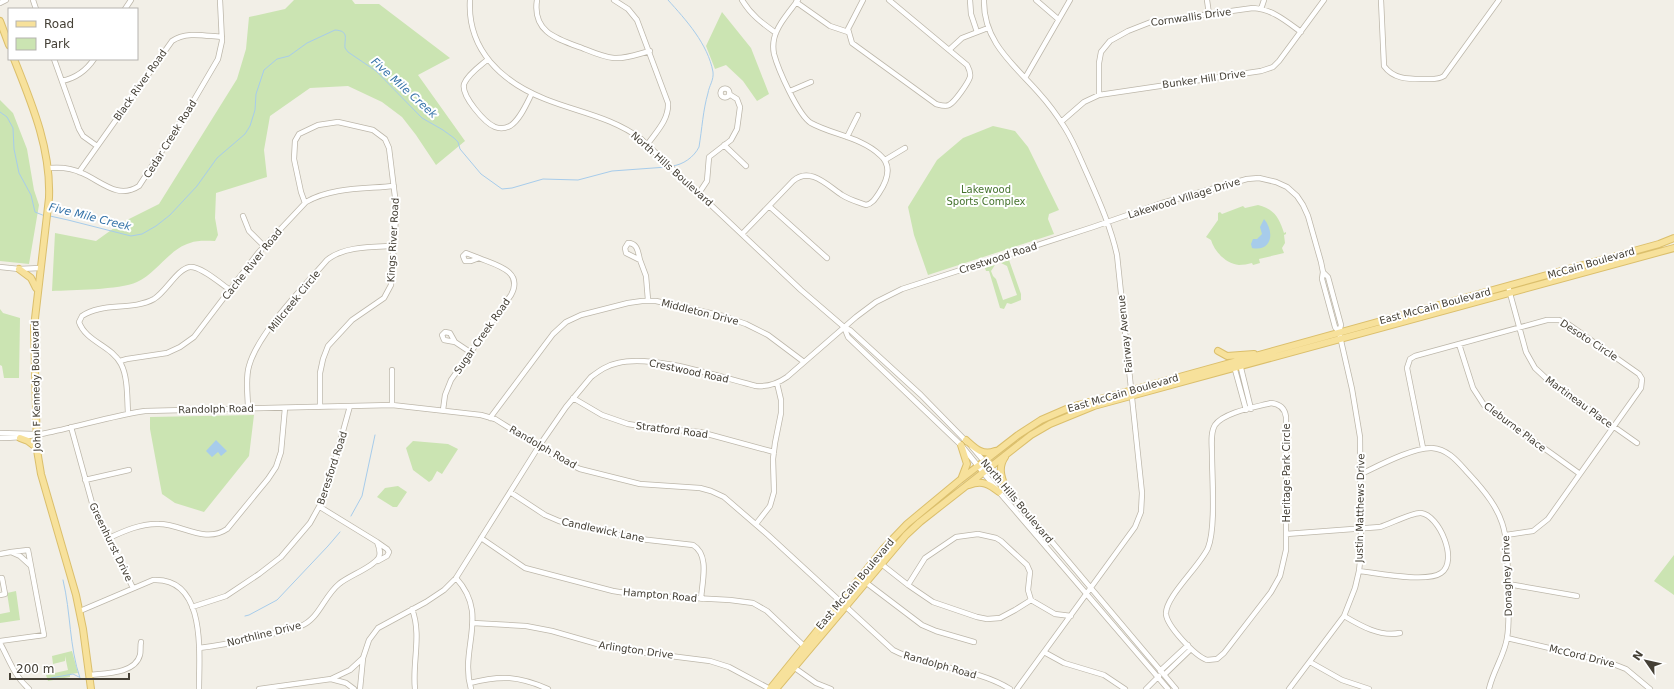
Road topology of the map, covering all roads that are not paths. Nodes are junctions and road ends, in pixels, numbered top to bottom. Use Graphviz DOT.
graph roads {
  1 [pos="6,0"];
  2 [pos="220,0"];
  3 [pos="470,0"];
  4 [pos="537,0"];
  5 [pos="614,0"];
  6 [pos="742,0"];
  7 [pos="863,0"];
  8 [pos="889,0"];
  9 [pos="970,0"];
  10 [pos="984,0"];
  11 [pos="1036,0"];
  12 [pos="1070,0"];
  13 [pos="1207,0"];
  14 [pos="1264,0"];
  15 [pos="1324,0"];
  16 [pos="1381,0"];
  17 [pos="1499,0"];
  18 [pos="797,1"];
  19 [pos="0,3"];
  20 [pos="1261,9"];
  21 [pos="1209,14"];
  22 [pos="1058,19"];
  23 [pos="0,20"];
  24 [pos="988,28"];
  25 [pos="848,32"];
  26 [pos="977,32"];
  27 [pos="1301,32"];
  28 [pos="776,33"];
  29 [pos="222,37"];
  30 [pos="8,42"];
  31 [pos="949,50"];
  32 [pos="650,51"];
  33 [pos="14,60"];
  34 [pos="54,60"];
  35 [pos="93,60"];
  36 [pos="487,60"];
  37 [pos="1024,78"];
  38 [pos="62,81"];
  39 [pos="811,82"];
  40 [pos="790,91"];
  41 [pos="532,93"];
  42 [pos="729,94"];
  43 [pos="1099,95"];
  44 [pos="858,115"];
  45 [pos="1061,122"];
  46 [pos="847,137"];
  47 [pos="647,145"];
  48 [pos="724,145"];
  49 [pos="97,146"];
  50 [pos="905,148"];
  51 [pos="884,160"];
  52 [pos="746,166"];
  53 [pos="49,168"];
  54 [pos="79,172"];
  55 [pos="394,186"];
  56 [pos="699,193"];
  57 [pos="305,203"];
  58 [pos="769,206"];
  59 [pos="243,216"];
  60 [pos="1108,222"];
  61 [pos="742,234"];
  62 [pos="1674,238"];
  63 [pos="264,246"];
  64 [pos="394,246"];
  65 [pos="1674,248"];
  66 [pos="479,258"];
  67 [pos="827,258"];
  68 [pos="640,260"];
  69 [pos="0,267"];
  70 [pos="40,268"];
  71 [pos="19,269"];
  72 [pos="1508,286"];
  73 [pos="230,290"];
  74 [pos="37,293"];
  75 [pos="1510,293"];
  76 [pos="648,300"];
  77 [pos="844,327"];
  78 [pos="1519,327"];
  79 [pos="1340,336"];
  80 [pos="455,342"];
  81 [pos="1459,344"];
  82 [pos="1218,351"];
  83 [pos="470,352"];
  84 [pos="1264,353"];
  85 [pos="120,361"];
  86 [pos="1236,361"];
  87 [pos="804,362"];
  88 [pos="1238,368"];
  89 [pos="392,370"];
  90 [pos="776,383"];
  91 [pos="1131,390"];
  92 [pos="1132,397"];
  93 [pos="574,398"];
  94 [pos="392,405"];
  95 [pos="350,406"];
  96 [pos="320,407"];
  97 [pos="285,408"];
  98 [pos="248,409"];
  99 [pos="1249,409"];
  100 [pos="443,410"];
  101 [pos="128,414"];
  102 [pos="490,418"];
  103 [pos="71,427"];
  104 [pos="1614,427"];
  105 [pos="0,433"];
  106 [pos="36,434"];
  107 [pos="0,438"];
  108 [pos="20,438"];
  109 [pos="966,440"];
  110 [pos="1637,443"];
  111 [pos="961,445"];
  112 [pos="539,446"];
  113 [pos="36,447"];
  114 [pos="1004,447"];
  115 [pos="1423,448"];
  116 [pos="774,452"];
  117 [pos="1009,452"];
  118 [pos="981,464"];
  119 [pos="129,470"];
  120 [pos="986,470"];
  121 [pos="1361,474"];
  122 [pos="1580,474"];
  123 [pos="85,480"];
  124 [pos="960,480"];
  125 [pos="1005,487"];
  126 [pos="963,488"];
  127 [pos="510,492"];
  128 [pos="999,492"];
  129 [pos="320,507"];
  130 [pos="756,524"];
  131 [pos="1361,529"];
  132 [pos="1286,534"];
  133 [pos="1506,535"];
  134 [pos="109,538"];
  135 [pos="481,538"];
  136 [pos="377,542"];
  137 [pos="11,552"];
  138 [pos="0,554"];
  139 [pos="375,562"];
  140 [pos="878,562"];
  141 [pos="31,566"];
  142 [pos="1359,571"];
  143 [pos="0,578"];
  144 [pos="456,578"];
  145 [pos="862,580"];
  146 [pos="1508,584"];
  147 [pos="908,585"];
  148 [pos="133,588"];
  149 [pos="1090,588"];
  150 [pos="1087,594"];
  151 [pos="0,595"];
  152 [pos="1577,596"];
  153 [pos="701,598"];
  154 [pos="1031,600"];
  155 [pos="843,603"];
  156 [pos="192,607"];
  157 [pos="412,609"];
  158 [pos="80,611"];
  159 [pos="1070,616"];
  160 [pos="1344,616"];
  161 [pos="473,622"];
  162 [pos="1400,633"];
  163 [pos="1507,638"];
  164 [pos="0,642"];
  165 [pos="140,642"];
  166 [pos="974,642"];
  167 [pos="1190,647"];
  168 [pos="199,648"];
  169 [pos="806,648"];
  170 [pos="1044,652"];
  171 [pos="363,658"];
  172 [pos="1310,662"];
  173 [pos="791,666"];
  174 [pos="1161,674"];
  175 [pos="89,675"];
  176 [pos="331,679"];
  177 [pos="470,683"];
  178 [pos="28,689"];
  179 [pos="91,689"];
  180 [pos="198,689"];
  181 [pos="259,689"];
  182 [pos="354,689"];
  183 [pos="360,689"];
  184 [pos="415,689"];
  185 [pos="471,689"];
  186 [pos="548,689"];
  187 [pos="770,689"];
  188 [pos="776,689"];
  189 [pos="832,689"];
  190 [pos="1010,689"];
  191 [pos="1017,689"];
  192 [pos="1125,689"];
  193 [pos="1146,689"];
  194 [pos="1168,689"];
  195 [pos="1176,689"];
  196 [pos="1289,689"];
  197 [pos="1369,689"];
  198 [pos="1489,689"];
  199 [pos="1650,689"];
  1 -- 19 [label="street"];
  2 -- 29 [label="street, Cedar Creek Road"];
  3 -- 36 [label="street, North Hills Boulevard"];
  4 -- 32 [label="street"];
  5 -- 32 [label="street"];
  6 -- 28 [label="street"];
  7 -- 25 [label="street"];
  8 -- 31 [label="street"];
  9 -- 26 [label="street"];
  10 -- 24 [label="street, Fairway Avenue"];
  11 -- 22 [label="street"];
  12 -- 22 [label="street"];
  13 -- 21 [label="street"];
  14 -- 20 [label="street"];
  15 -- 27 [label="street, Bunker Hill Drive"];
  16 -- 17 [label="street"];
  18 -- 25 [label="street"];
  18 -- 28 [label="street"];
  20 -- 21 [label="street, Cornwallis Drive"];
  20 -- 27 [label="street"];
  21 -- 43 [label="street, Cornwallis Drive"];
  22 -- 37 [label="street"];
  23 -- 30 [label="main road"];
  24 -- 26 [label="street"];
  24 -- 37 [label="street, Fairway Avenue"];
  25 -- 31 [label="street"];
  26 -- 31 [label="street"];
  27 -- 43 [label="street, Bunker Hill Drive"];
  28 -- 40 [label="street"];
  29 -- 49 [label="street, Black River Road"];
  29 -- 54 [label="street, Cedar Creek Road"];
  32 -- 47 [label="street"];
  33 -- 53 [label="main road, John F Kennedy Boulevard"];
  34 -- 38 [label="street"];
  35 -- 38 [label="street"];
  36 -- 41 [label="street, North Hills Boulevard"];
  36 -- 41 [label="street"];
  37 -- 45 [label="street, Fairway Avenue"];
  38 -- 49 [label="street"];
  39 -- 40 [label="street"];
  40 -- 46 [label="street"];
  41 -- 47 [label="street, North Hills Boulevard"];
  42 -- 48 [label="street"];
  43 -- 45 [label="street, Bunker Hill Drive"];
  44 -- 46 [label="street"];
  45 -- 60 [label="street, Fairway Avenue"];
  46 -- 51 [label="street"];
  47 -- 56 [label="street, North Hills Boulevard"];
  48 -- 52 [label="street"];
  48 -- 56 [label="street"];
  49 -- 54 [label="street, Black River Road"];
  50 -- 51 [label="street"];
  51 -- 58 [label="street"];
  53 -- 54 [label="street, Cedar Creek Road"];
  53 -- 70 [label="main road, John F Kennedy Boulevard"];
  55 -- 57 [label="street, Cache River Road"];
  55 -- 57 [label="street, Kings River Road"];
  55 -- 64 [label="street, Kings River Road"];
  56 -- 61 [label="street, North Hills Boulevard"];
  57 -- 63 [label="street, Cache River Road"];
  58 -- 61 [label="street"];
  58 -- 67 [label="street"];
  59 -- 63 [label="street"];
  60 -- 77 [label="street, Crestwood Road"];
  60 -- 79 [label="street, Lakewood Village Drive"];
  60 -- 91 [label="street, Fairway Avenue"];
  61 -- 77 [label="street, North Hills Boulevard"];
  62 -- 72 [label="main road, McCain Boulevard"];
  63 -- 73 [label="street, Cache River Road"];
  64 -- 96 [label="street, Kings River Road"];
  64 -- 98 [label="street, Millcreek Circle"];
  65 -- 75 [label="main road, McCain Boulevard"];
  66 -- 83 [label="street, Sugar Creek Road"];
  68 -- 76 [label="street"];
  69 -- 71 [label="street"];
  70 -- 71 [label="street"];
  70 -- 74 [label="main road, John F Kennedy Boulevard"];
  71 -- 74 [label="main road"];
  72 -- 75 [label="street, Martineau Place"];
  72 -- 79 [label="main road, East McCain Boulevard"];
  73 -- 85 [label="street, Cache River Road"];
  73 -- 85 [label="street"];
  74 -- 106 [label="main road, John F Kennedy Boulevard"];
  75 -- 78 [label="street, Martineau Place"];
  75 -- 79 [label="main road, East McCain Boulevard"];
  76 -- 87 [label="street, Middleton Drive"];
  76 -- 102 [label="street, Middleton Drive"];
  77 -- 87 [label="street, Crestwood Road"];
  77 -- 109 [label="street, North Hills Boulevard"];
  77 -- 111 [label="street, North Hills Boulevard"];
  78 -- 81 [label="street, Desoto Circle"];
  78 -- 104 [label="street, Martineau Place"];
  78 -- 104 [label="street, Desoto Circle"];
  79 -- 84 [label="main road, East McCain Boulevard"];
  79 -- 88 [label="main road, East McCain Boulevard"];
  79 -- 121 [label="street, Justin Matthews Drive"];
  80 -- 83 [label="street"];
  81 -- 115 [label="street, Desoto Circle"];
  81 -- 122 [label="street, Cleburne Place"];
  82 -- 84 [label="main road"];
  83 -- 100 [label="street, Sugar Creek Road"];
  84 -- 86 [label="main road, East McCain Boulevard"];
  85 -- 101 [label="street"];
  86 -- 88 [label="street"];
  86 -- 91 [label="main road, East McCain Boulevard"];
  87 -- 90 [label="street, Crestwood Road"];
  88 -- 92 [label="main road, East McCain Boulevard"];
  88 -- 99 [label="street"];
  89 -- 94 [label="street"];
  90 -- 93 [label="street, Crestwood Road"];
  90 -- 116 [label="street"];
  91 -- 92 [label="street, Fairway Avenue"];
  91 -- 114 [label="main road, East McCain Boulevard"];
  92 -- 117 [label="main road, East McCain Boulevard"];
  92 -- 149 [label="street, Fairway Avenue"];
  93 -- 112 [label="street, Crestwood Road"];
  93 -- 116 [label="street, Stratford Road"];
  94 -- 95 [label="street, Randolph Road"];
  94 -- 100 [label="street, Randolph Road"];
  95 -- 96 [label="street, Randolph Road"];
  95 -- 129 [label="street, Beresford Road"];
  96 -- 97 [label="street, Randolph Road"];
  97 -- 98 [label="street, Randolph Road"];
  97 -- 134 [label="street"];
  98 -- 101 [label="street, Randolph Road"];
  99 -- 132 [label="street, Heritage Park Circle"];
  99 -- 167 [label="street, Heritage Park Circle"];
  100 -- 102 [label="street, Randolph Road"];
  101 -- 103 [label="street, Randolph Road"];
  102 -- 112 [label="street, Randolph Road"];
  103 -- 106 [label="street, Randolph Road"];
  103 -- 123 [label="street, Greenhurst Drive"];
  104 -- 110 [label="street, Martineau Place"];
  104 -- 122 [label="street, Desoto Circle"];
  105 -- 106 [label="street, Randolph Road"];
  106 -- 108 [label="street, Randolph Road"];
  106 -- 113 [label="main road, John F Kennedy Boulevard"];
  107 -- 108 [label="street, Randolph Road"];
  108 -- 113 [label="main road"];
  109 -- 114 [label="main road"];
  109 -- 118 [label="street, North Hills Boulevard"];
  111 -- 118 [label="street, North Hills Boulevard"];
  111 -- 124 [label="main road"];
  112 -- 127 [label="street, Crestwood Road"];
  112 -- 130 [label="street, Randolph Road"];
  113 -- 158 [label="main road, John F Kennedy Boulevard"];
  114 -- 118 [label="main road, East McCain Boulevard"];
  115 -- 121 [label="street"];
  115 -- 133 [label="street, Donaghey Drive"];
  116 -- 130 [label="street"];
  117 -- 120 [label="main road, East McCain Boulevard"];
  117 -- 125 [label="main road"];
  118 -- 120 [label="street, North Hills Boulevard"];
  118 -- 124 [label="main road, East McCain Boulevard"];
  119 -- 123 [label="street"];
  120 -- 125 [label="street, North Hills Boulevard"];
  120 -- 126 [label="main road, East McCain Boulevard"];
  120 -- 128 [label="street, North Hills Boulevard"];
  121 -- 131 [label="street, Justin Matthews Drive"];
  122 -- 133 [label="street, Desoto Circle"];
  123 -- 134 [label="street, Greenhurst Drive"];
  124 -- 140 [label="main road, East McCain Boulevard"];
  125 -- 149 [label="street, North Hills Boulevard"];
  126 -- 128 [label="main road"];
  126 -- 140 [label="main road, East McCain Boulevard"];
  127 -- 135 [label="street, Crestwood Road"];
  127 -- 153 [label="street, Candlewick Lane"];
  128 -- 150 [label="street, North Hills Boulevard"];
  129 -- 136 [label="street, Northline Drive"];
  129 -- 156 [label="street, Beresford Road"];
  130 -- 155 [label="street, Randolph Road"];
  131 -- 132 [label="street"];
  131 -- 142 [label="street, Justin Matthews Drive"];
  131 -- 142 [label="street"];
  132 -- 167 [label="street, Heritage Park Circle"];
  133 -- 146 [label="street, Donaghey Drive"];
  134 -- 148 [label="street, Greenhurst Drive"];
  135 -- 144 [label="street, Crestwood Road"];
  135 -- 153 [label="street, Hampton Road"];
  136 -- 139 [label="street"];
  136 -- 139 [label="street, Northline Drive"];
  137 -- 138 [label="street"];
  137 -- 141 [label="street"];
  137 -- 141 [label="street"];
  139 -- 168 [label="street, Northline Drive"];
  140 -- 145 [label="main road, East McCain Boulevard"];
  140 -- 147 [label="street"];
  141 -- 164 [label="street"];
  142 -- 160 [label="street, Justin Matthews Drive"];
  143 -- 151 [label="street"];
  144 -- 157 [label="street, Crestwood Road"];
  144 -- 161 [label="street"];
  145 -- 155 [label="main road, East McCain Boulevard"];
  145 -- 166 [label="street"];
  146 -- 152 [label="street"];
  146 -- 163 [label="street, Donaghey Drive"];
  147 -- 154 [label="street"];
  147 -- 154 [label="street"];
  148 -- 156 [label="street"];
  148 -- 158 [label="street"];
  149 -- 150 [label="street, Fairway Avenue"];
  149 -- 174 [label="street, North Hills Boulevard"];
  150 -- 159 [label="street, Fairway Avenue"];
  150 -- 174 [label="street, North Hills Boulevard"];
  153 -- 169 [label="street, Hampton Road"];
  154 -- 159 [label="street"];
  155 -- 169 [label="main road, East McCain Boulevard"];
  155 -- 190 [label="street, Randolph Road"];
  156 -- 168 [label="street"];
  157 -- 171 [label="street, Crestwood Road"];
  157 -- 184 [label="street"];
  158 -- 175 [label="main road, John F Kennedy Boulevard"];
  159 -- 170 [label="street, Fairway Avenue"];
  160 -- 162 [label="street"];
  160 -- 172 [label="street, Justin Matthews Drive"];
  161 -- 177 [label="street"];
  161 -- 187 [label="street, Arlington Drive"];
  163 -- 198 [label="street, Donaghey Drive"];
  163 -- 199 [label="street, McCord Drive"];
  164 -- 178 [label="street"];
  165 -- 175 [label="street"];
  167 -- 174 [label="street"];
  168 -- 180 [label="street"];
  169 -- 173 [label="main road, East McCain Boulevard"];
  170 -- 191 [label="street, Fairway Avenue"];
  170 -- 192 [label="street"];
  171 -- 176 [label="street, Crestwood Road"];
  171 -- 183 [label="street"];
  172 -- 196 [label="street, Justin Matthews Drive"];
  172 -- 197 [label="street"];
  173 -- 187 [label="main road, East McCain Boulevard"];
  173 -- 188 [label="main road, East McCain Boulevard"];
  173 -- 189 [label="street"];
  174 -- 193 [label="street"];
  174 -- 194 [label="street, North Hills Boulevard"];
  174 -- 195 [label="street, North Hills Boulevard"];
  175 -- 179 [label="main road, John F Kennedy Boulevard"];
  176 -- 181 [label="street, Crestwood Road"];
  176 -- 182 [label="street, Crestwood Road"];
  177 -- 185 [label="street"];
  177 -- 186 [label="street"];
}
